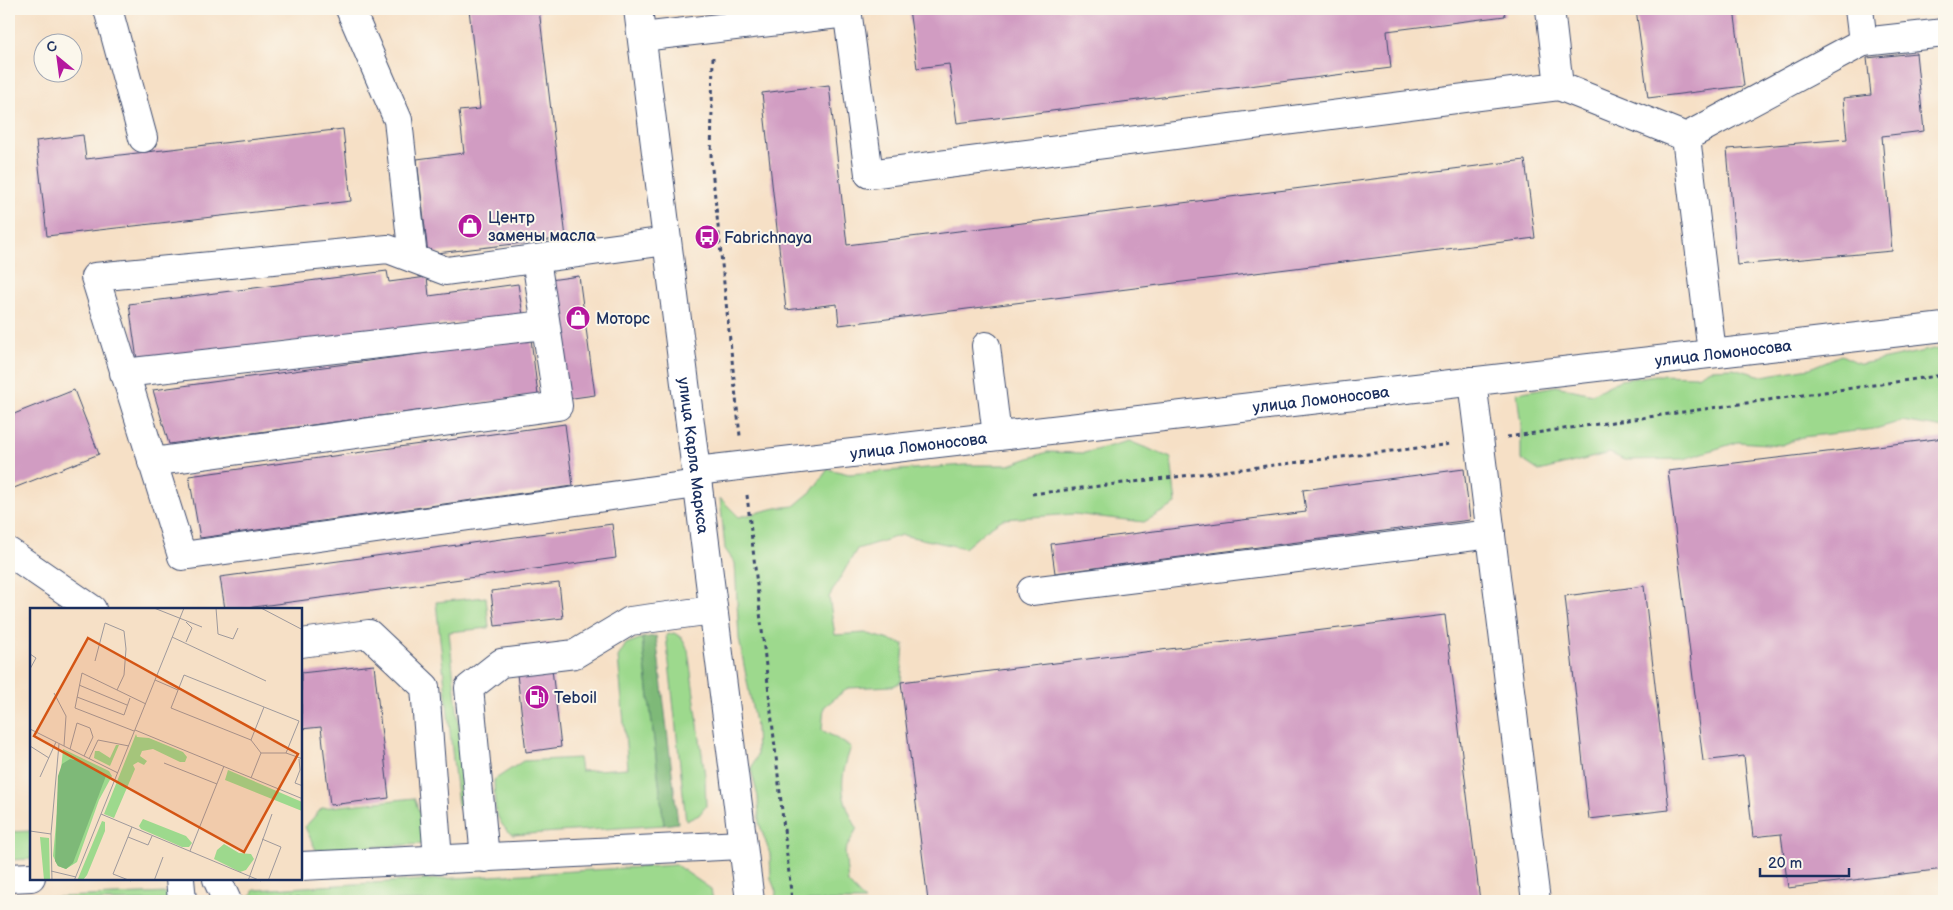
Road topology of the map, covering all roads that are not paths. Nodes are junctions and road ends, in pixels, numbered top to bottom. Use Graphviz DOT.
graph roads {
  1 [pos="108,9"];
  2 [pos="350,9"];
  3 [pos="638,9"];
  4 [pos="1550,9"];
  5 [pos="1859,9"];
  6 [pos="847,11"];
  7 [pos="1944,33"];
  8 [pos="642,37"];
  9 [pos="1863,42"];
  10 [pos="1559,86"];
  11 [pos="1686,137"];
  12 [pos="143,138"];
  13 [pos="667,241"];
  14 [pos="413,258"];
  15 [pos="536,259"];
  16 [pos="545,325"];
  17 [pos="1944,327"];
  18 [pos="986,346"];
  19 [pos="1712,354"];
  20 [pos="124,373"];
  21 [pos="1472,381"];
  22 [pos="997,436"];
  23 [pos="152,462"];
  24 [pos="697,478"];
  25 [pos="1491,534"];
  26 [pos="9,552"];
  27 [pos="1030,591"];
  28 [pos="91,608"];
  29 [pos="713,610"];
  30 [pos="302,643"];
  31 [pos="742,845"];
  32 [pos="485,858"];
  33 [pos="438,860"];
  34 [pos="303,861"];
  35 [pos="30,877"];
  36 [pos="9,878"];
  37 [pos="180,880"];
  38 [pos="182,901"];
  39 [pos="750,901"];
  40 [pos="1536,901"];
  1 -- 12 [label="street"];
  2 -- 14 [label="street"];
  3 -- 8 [label="street, улица Карла Маркса"];
  4 -- 10 [label="street"];
  5 -- 9 [label="street"];
  6 -- 8 [label="street"];
  6 -- 10 [label="street"];
  7 -- 9 [label="street"];
  8 -- 13 [label="street, улица Карла Маркса"];
  9 -- 11 [label="street"];
  10 -- 11 [label="street"];
  11 -- 19 [label="street"];
  13 -- 15 [label="street"];
  13 -- 24 [label="street, улица Карла Маркса"];
  14 -- 15 [label="street"];
  14 -- 20 [label="street"];
  15 -- 16 [label="street"];
  16 -- 20 [label="street"];
  16 -- 23 [label="street"];
  17 -- 19 [label="street, улица Ломоносова"];
  18 -- 22 [label="street"];
  19 -- 21 [label="street, улица Ломоносова"];
  20 -- 23 [label="street"];
  21 -- 22 [label="street, улица Ломоносова"];
  21 -- 25 [label="street"];
  22 -- 24 [label="street, улица Ломоносова"];
  23 -- 24 [label="street, улица Ломоносова"];
  24 -- 29 [label="street, улица Карла Маркса"];
  25 -- 27 [label="street"];
  25 -- 40 [label="street"];
  26 -- 28 [label="street"];
  29 -- 31 [label="street, улица Карла Маркса"];
  29 -- 32 [label="street"];
  30 -- 33 [label="street"];
  31 -- 32 [label="street"];
  31 -- 39 [label="street, улица Карла Маркса"];
  32 -- 33 [label="street"];
  33 -- 34 [label="street"];
  35 -- 36 [label="street"];
  37 -- 38 [label="street"];
}
